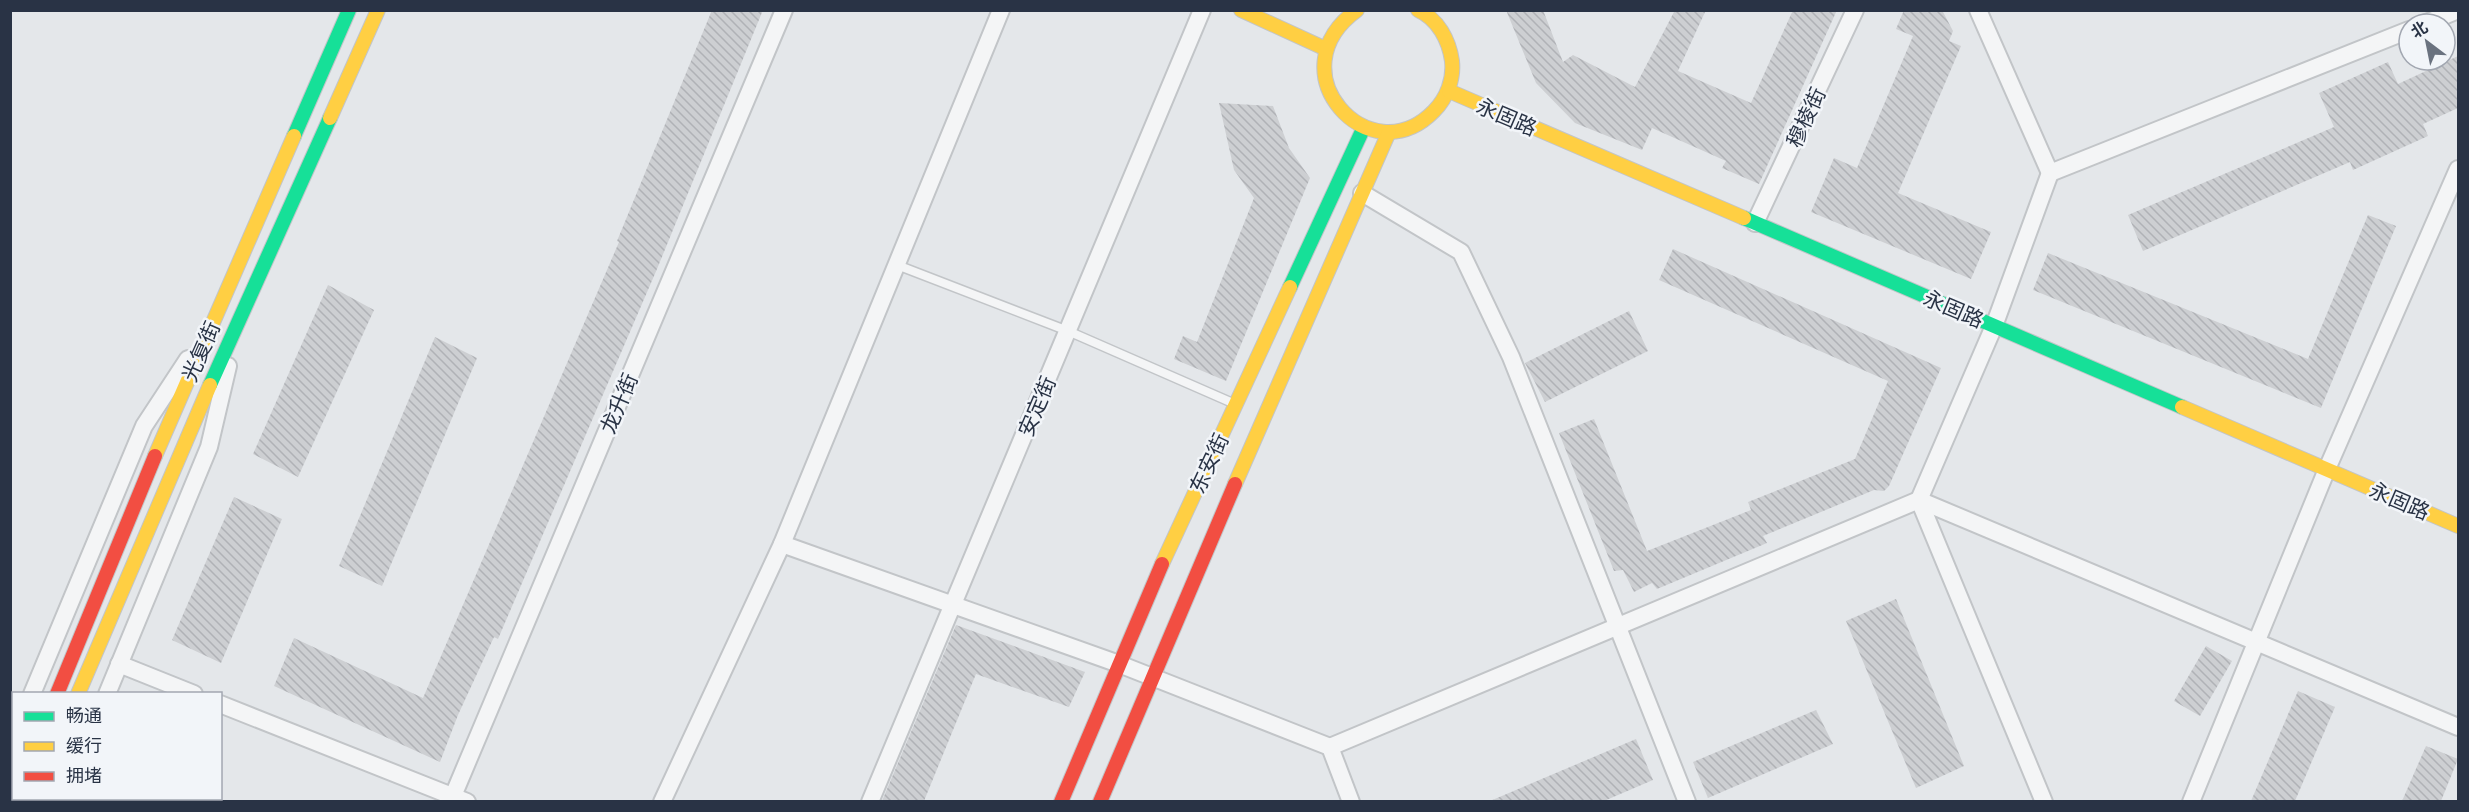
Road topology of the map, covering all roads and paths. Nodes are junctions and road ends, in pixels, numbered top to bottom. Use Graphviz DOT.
graph roads {
  1 [pos="349,10"];
  2 [pos="378,10"];
  3 [pos="784,10"];
  4 [pos="1001,10"];
  5 [pos="1202,10"];
  6 [pos="1241,10"];
  7 [pos="1357,10"];
  8 [pos="1855,10"];
  9 [pos="1978,10"];
  10 [pos="1424,11"];
  11 [pos="2397,35"];
  12 [pos="1326,49"];
  13 [pos="1449,91"];
  14 [pos="1364,127"];
  15 [pos="1389,132"];
  16 [pos="2458,169"];
  17 [pos="2050,173"];
  18 [pos="1362,193"];
  19 [pos="1755,223"];
  20 [pos="897,264"];
  21 [pos="215,318"];
  22 [pos="1994,326"];
  23 [pos="237,327"];
  24 [pos="1068,330"];
  25 [pos="1236,404"];
  26 [pos="2327,469"];
  27 [pos="1919,500"];
  28 [pos="2458,526"];
  29 [pos="782,544"];
  30 [pos="953,605"];
  31 [pos="1617,626"];
  32 [pos="2257,642"];
  33 [pos="119,664"];
  34 [pos="1119,664"];
  35 [pos="1152,677"];
  36 [pos="32,692"];
  37 [pos="57,692"];
  38 [pos="78,692"];
  39 [pos="107,692"];
  40 [pos="191,692"];
  41 [pos="222,705"];
  42 [pos="2458,727"];
  43 [pos="1330,747"];
  44 [pos="460,799"];
  45 [pos="662,801"];
  46 [pos="870,801"];
  47 [pos="1061,801"];
  48 [pos="1101,801"];
  49 [pos="1351,801"];
  50 [pos="1688,801"];
  51 [pos="2044,801"];
  52 [pos="2191,801"];
  1 -- 21 [label="main road, 光复街"];
  2 -- 23 [label="main road"];
  3 -- 44 [label="street, 龙升街"];
  4 -- 20 [label="street"];
  5 -- 24 [label="street, 安定街"];
  6 -- 12 [label="main road"];
  7 -- 12 [label="main road"];
  8 -- 19 [label="street, 穆棱街"];
  9 -- 17 [label="street"];
  10 -- 13 [label="main road"];
  11 -- 17 [label="street"];
  12 -- 14 [label="main road"];
  13 -- 15 [label="main road"];
  13 -- 19 [label="main road, 永固路"];
  14 -- 15 [label="main road"];
  14 -- 25 [label="main road, 东安街"];
  15 -- 18 [label="main road, 东安街"];
  16 -- 26 [label="street"];
  17 -- 22 [label="street"];
  18 -- 31 [label="street"];
  18 -- 35 [label="main road, 东安街"];
  19 -- 22 [label="main road, 永固路"];
  20 -- 24 [label="lane"];
  20 -- 29 [label="street"];
  21 -- 36 [label="street"];
  21 -- 37 [label="main road, 光复街"];
  22 -- 26 [label="main road, 永固路"];
  22 -- 27 [label="street"];
  23 -- 33 [label="street"];
  23 -- 38 [label="main road"];
  24 -- 25 [label="lane"];
  24 -- 30 [label="street, 安定街"];
  25 -- 34 [label="main road, 东安街"];
  26 -- 28 [label="main road, 永固路"];
  26 -- 32 [label="street"];
  27 -- 31 [label="street"];
  27 -- 32 [label="street"];
  27 -- 51 [label="street"];
  29 -- 30 [label="street"];
  29 -- 45 [label="street"];
  30 -- 34 [label="street"];
  30 -- 46 [label="street, 安定街"];
  31 -- 43 [label="street"];
  31 -- 50 [label="street"];
  32 -- 42 [label="street"];
  32 -- 52 [label="street"];
  33 -- 39 [label="street"];
  33 -- 40 [label="street"];
  34 -- 35 [label="street"];
  34 -- 47 [label="main road, 东安街"];
  35 -- 43 [label="street"];
  35 -- 48 [label="main road, 东安街"];
  41 -- 44 [label="street"];
  43 -- 49 [label="street"];
}
